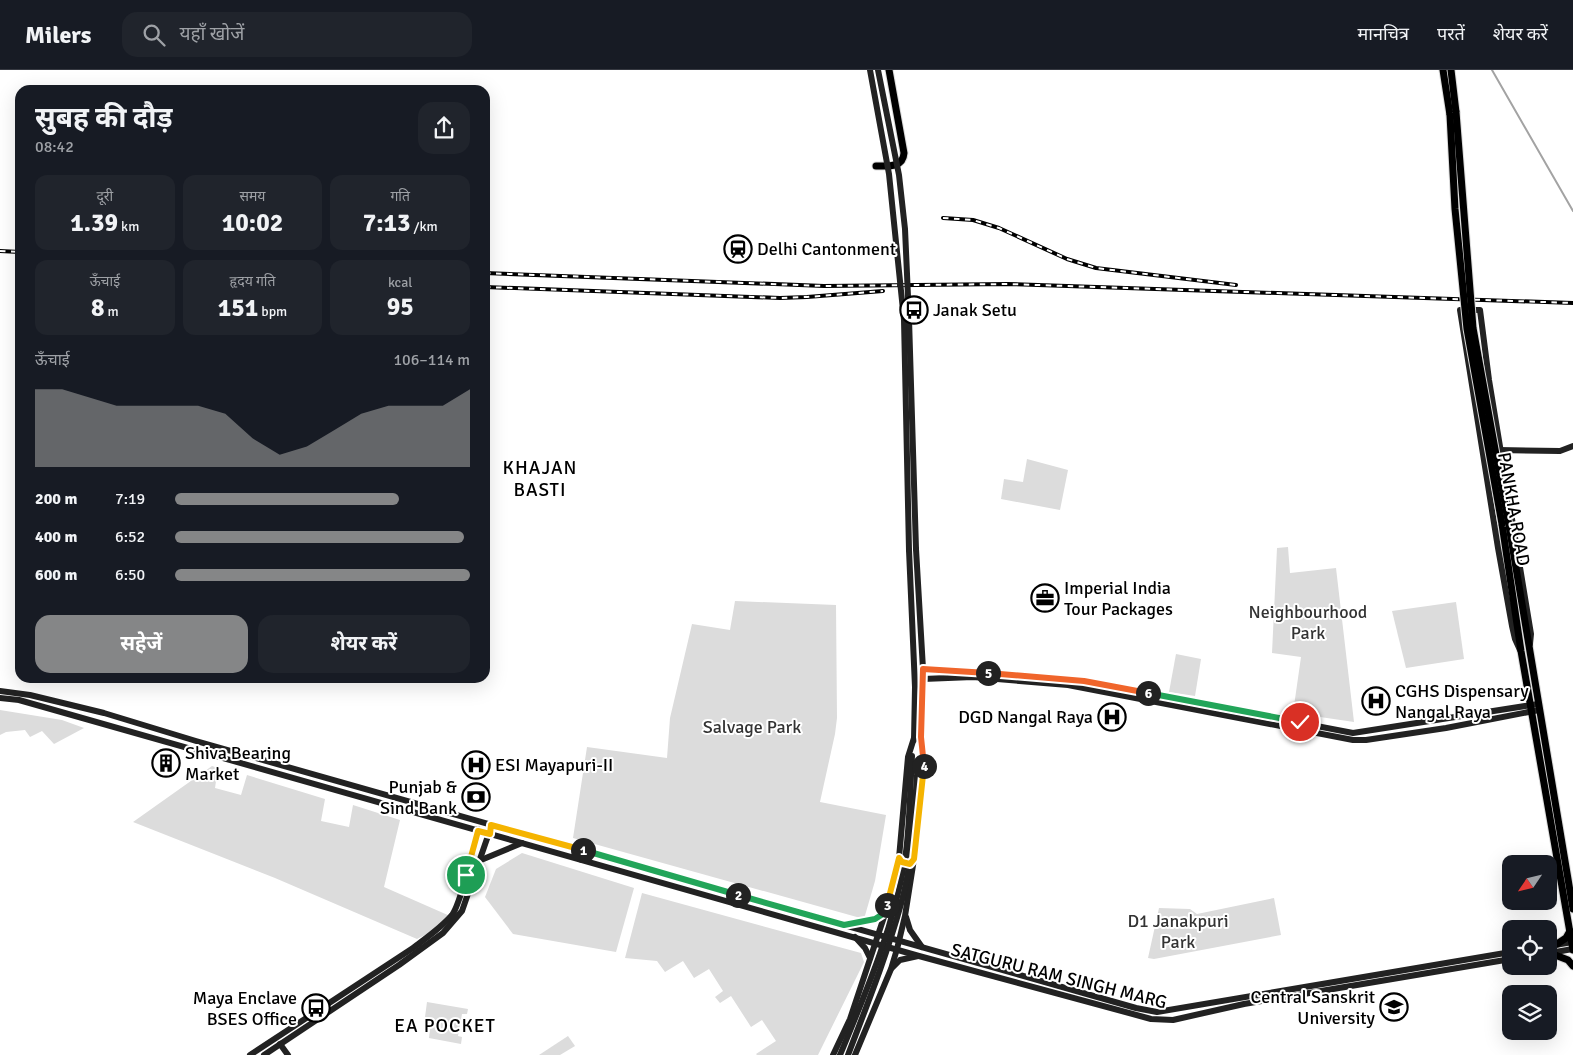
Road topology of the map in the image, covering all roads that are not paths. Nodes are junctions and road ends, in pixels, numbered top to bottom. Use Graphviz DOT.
graph roads {
  1 [pos="870,70"];
  2 [pos="878,70"];
  3 [pos="888,70"];
  4 [pos="1444,70"];
  5 [pos="1451,70"];
  6 [pos="1453,113"];
  7 [pos="876,166"];
  8 [pos="1573,446"];
  9 [pos="1482,449"];
  10 [pos="1500,450"];
  11 [pos="1505,525"];
  12 [pos="913,550"];
  13 [pos="1521,651"];
  14 [pos="1530,651"];
  15 [pos="923,669"];
  16 [pos="923,678"];
  17 [pos="0,691"];
  18 [pos="0,698"];
  19 [pos="1535,708"];
  20 [pos="918,737"];
  21 [pos="479,822"];
  22 [pos="491,825"];
  23 [pos="478,831"];
  24 [pos="490,834"];
  25 [pos="522,843"];
  26 [pos="899,858"];
  27 [pos="914,859"];
  28 [pos="481,860"];
  29 [pos="1573,909"];
  30 [pos="886,912"];
  31 [pos="905,916"];
  32 [pos="844,925"];
  33 [pos="1570,930"];
  34 [pos="878,935"];
  35 [pos="854,937"];
  36 [pos="899,941"];
  37 [pos="875,943"];
  38 [pos="1557,944"];
  39 [pos="1573,946"];
  40 [pos="922,947"];
  41 [pos="897,949"];
  42 [pos="1557,949"];
  43 [pos="1502,954"];
  44 [pos="1557,955"];
  45 [pos="919,956"];
  46 [pos="870,958"];
  47 [pos="1502,961"];
  48 [pos="1573,966"];
  49 [pos="891,969"];
  50 [pos="280,1044"];
  51 [pos="250,1055"];
  52 [pos="264,1055"];
  53 [pos="288,1055"];
  54 [pos="833,1055"];
  55 [pos="840,1055"];
  56 [pos="848,1055"];
  57 [pos="855,1055"];
  1 -- 12 [label="main road, bridge"];
  2 -- 12 [label="main road, bridge"];
  3 -- 7 [label="main road"];
  4 -- 6 [label="main road, PANKHA ROAD"];
  5 -- 6 [label="main road, PANKHA ROAD"];
  6 -- 11 [label="main road, PANKHA ROAD, bridge"];
  8 -- 10 [label="main road"];
  9 -- 10 [label="main road"];
  9 -- 10 [label="main road"];
  9 -- 13 [label="main road"];
  10 -- 14 [label="main road"];
  11 -- 13 [label="main road, PANKHA ROAD"];
  11 -- 14 [label="main road, PANKHA ROAD"];
  12 -- 15 [label="main road"];
  12 -- 20 [label="main road"];
  13 -- 19 [label="main road, PANKHA ROAD"];
  14 -- 19 [label="main road, PANKHA ROAD"];
  15 -- 16 [label="main road"];
  15 -- 19 [label="main road"];
  16 -- 19 [label="main road"];
  16 -- 20 [label="main road"];
  17 -- 21 [label="main road"];
  18 -- 23 [label="main road"];
  19 -- 29 [label="main road, PANKHA ROAD"];
  19 -- 33 [label="main road, PANKHA ROAD"];
  20 -- 26 [label="main road"];
  20 -- 27 [label="main road"];
  20 -- 55 [label="main road, bridge"];
  20 -- 56 [label="main road, bridge"];
  21 -- 22 [label="main road"];
  21 -- 23 [label="main road"];
  22 -- 24 [label="main road"];
  22 -- 32 [label="main road"];
  23 -- 24 [label="main road"];
  23 -- 51 [label="main road"];
  24 -- 25 [label="main road"];
  24 -- 28 [label="main road"];
  25 -- 28 [label="main road"];
  25 -- 35 [label="main road"];
  26 -- 27 [label="main road"];
  26 -- 30 [label="main road"];
  27 -- 31 [label="main road"];
  28 -- 50 [label="main road"];
  30 -- 32 [label="main road"];
  30 -- 34 [label="main road"];
  31 -- 36 [label="main road"];
  31 -- 40 [label="main road"];
  32 -- 34 [label="main road"];
  33 -- 38 [label="main road"];
  33 -- 39 [label="main road, PANKHA ROAD"];
  34 -- 36 [label="main road, SATGURU RAM SINGH MARG"];
  34 -- 37 [label="main road"];
  35 -- 37 [label="main road"];
  35 -- 46 [label="main road"];
  36 -- 40 [label="main road, SATGURU RAM SINGH MARG"];
  36 -- 41 [label="main road"];
  37 -- 41 [label="main road, SATGURU RAM SINGH MARG"];
  37 -- 46 [label="main road"];
  38 -- 39 [label="main road"];
  39 -- 42 [label="main road"];
  40 -- 43 [label="main road, SATGURU RAM SINGH MARG"];
  41 -- 45 [label="main road, SATGURU RAM SINGH MARG"];
  41 -- 49 [label="main road"];
  44 -- 48 [label="main road"];
  45 -- 47 [label="main road, SATGURU RAM SINGH MARG"];
  45 -- 49 [label="main road"];
  46 -- 49 [label="main road"];
  46 -- 54 [label="main road"];
  49 -- 57 [label="main road"];
  50 -- 52 [label="main road"];
  50 -- 53 [label="main road"];
}
